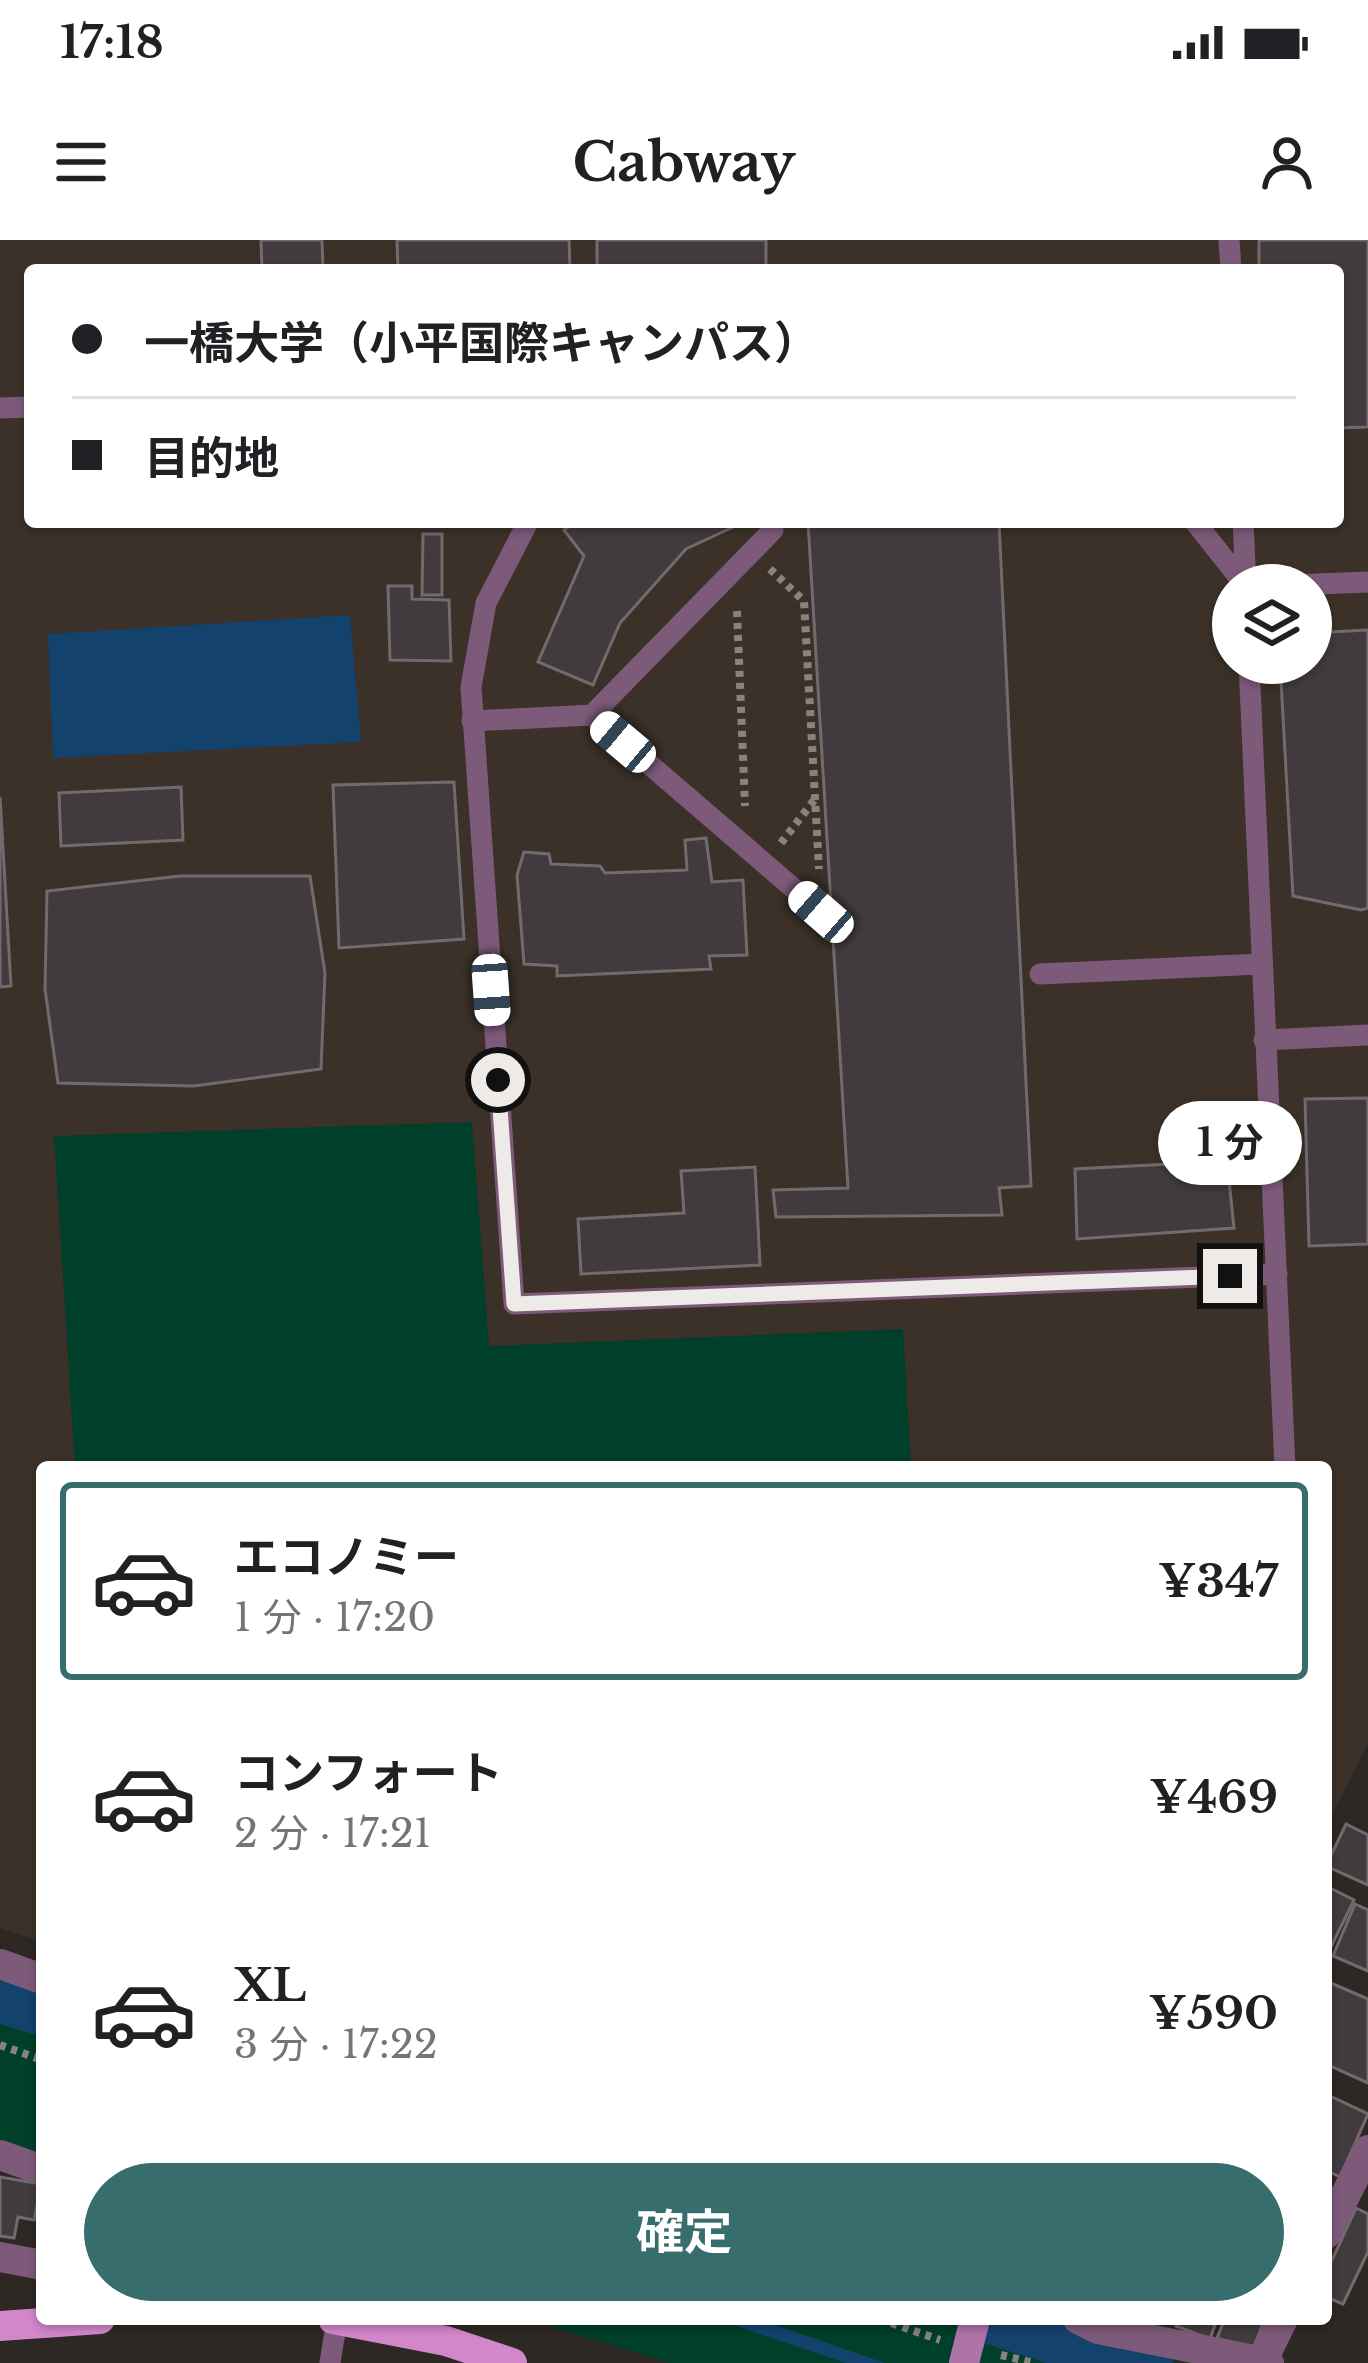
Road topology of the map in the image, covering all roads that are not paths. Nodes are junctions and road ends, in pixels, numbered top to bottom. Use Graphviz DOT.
graph roads {
  1 [pos="525,528"];
  2 [pos="773,528"];
  3 [pos="1200,528"];
  4 [pos="1243,528"];
  5 [pos="1229,564"];
  6 [pos="1245,564"];
  7 [pos="1368,582"];
  8 [pos="1332,583"];
  9 [pos="1250,684"];
  10 [pos="592,716"];
  11 [pos="472,721"];
  12 [pos="821,912"];
  13 [pos="1261,964"];
  14 [pos="1040,974"];
  15 [pos="1368,1035"];
  16 [pos="1264,1040"];
  17 [pos="1277,1274"];
  18 [pos="1285,1461"];
  19 [pos="0,1964"];
  20 [pos="36,1976"];
  21 [pos="1368,2150"];
  22 [pos="0,2155"];
  23 [pos="36,2168"];
  24 [pos="1332,2222"];
  25 [pos="0,2258"];
  26 [pos="36,2263"];
  27 [pos="36,2323"];
  28 [pos="334,2325"];
  29 [pos="365,2325"];
  30 [pos="974,2325"];
  31 [pos="1091,2325"];
  32 [pos="1281,2325"];
  33 [pos="0,2326"];
  34 [pos="978,2358"];
  35 [pos="330,2363"];
  36 [pos="512,2363"];
  37 [pos="1265,2363"];
  1 -- 11 [label="lane"];
  2 -- 10 [label="lane"];
  3 -- 5 [label="lane"];
  4 -- 6 [label="lane"];
  7 -- 8 [label="lane"];
  9 -- 13 [label="lane"];
  10 -- 11 [label="lane"];
  10 -- 12 [label="lane"];
  11 -- 17 [label="lane"];
  13 -- 14 [label="lane"];
  13 -- 16 [label="lane"];
  15 -- 16 [label="lane"];
  16 -- 17 [label="lane"];
  17 -- 18 [label="lane"];
  19 -- 20 [label="street"];
  21 -- 24 [label="street"];
  22 -- 23 [label="street"];
  25 -- 26 [label="street"];
  27 -- 33 [label="main road"];
  28 -- 35 [label="lane"];
  29 -- 36 [label="main road"];
  30 -- 34 [label="street"];
  31 -- 37 [label="street"];
  32 -- 37 [label="street"];
}
